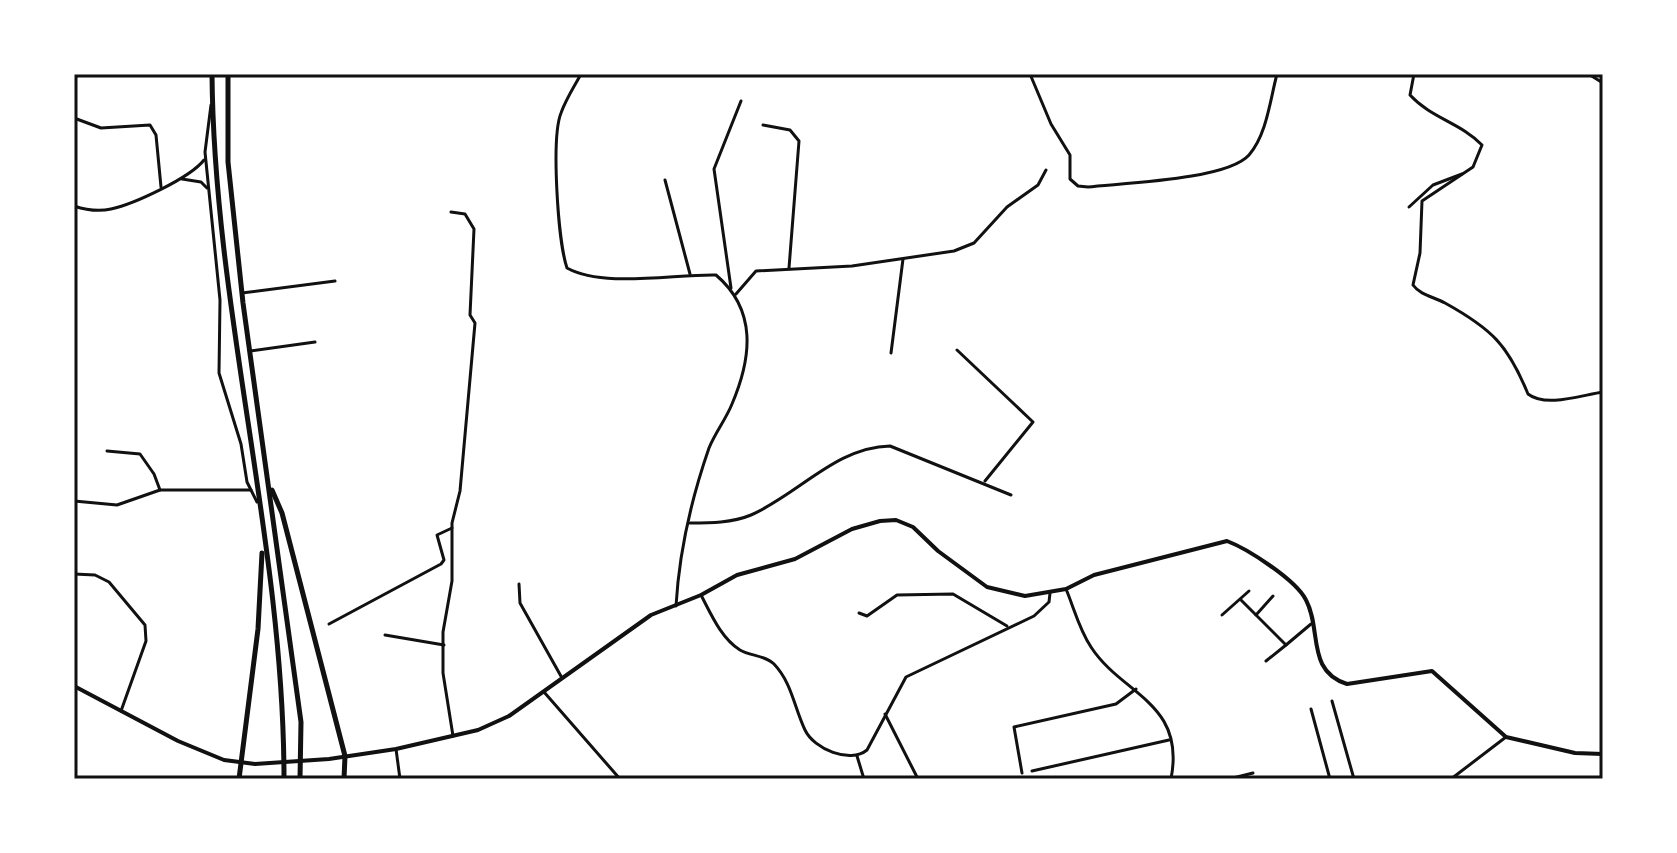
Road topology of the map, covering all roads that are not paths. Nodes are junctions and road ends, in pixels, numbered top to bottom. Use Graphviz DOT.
graph roads {
  1 [pos="78,74"];
  2 [pos="212,74"];
  3 [pos="228,74"];
  4 [pos="581,74"];
  5 [pos="1030,74"];
  6 [pos="1277,74"];
  7 [pos="1414,74"];
  8 [pos="1578,74"];
  9 [pos="74,80"];
  10 [pos="1603,83"];
  11 [pos="213,100"];
  12 [pos="741,101"];
  13 [pos="74,118"];
  14 [pos="763,125"];
  15 [pos="205,158"];
  16 [pos="1046,170"];
  17 [pos="1465,173"];
  18 [pos="178,179"];
  19 [pos="665,180"];
  20 [pos="161,187"];
  21 [pos="207,188"];
  22 [pos="74,206"];
  23 [pos="1409,207"];
  24 [pos="451,212"];
  25 [pos="903,259"];
  26 [pos="789,268"];
  27 [pos="690,274"];
  28 [pos="335,281"];
  29 [pos="731,288"];
  30 [pos="242,293"];
  31 [pos="736,294"];
  32 [pos="315,342"];
  33 [pos="957,350"];
  34 [pos="250,351"];
  35 [pos="891,353"];
  36 [pos="1603,392"];
  37 [pos="107,451"];
  38 [pos="984,481"];
  39 [pos="269,483"];
  40 [pos="160,490"];
  41 [pos="251,490"];
  42 [pos="1011,495"];
  43 [pos="74,501"];
  44 [pos="257,502"];
  45 [pos="690,523"];
  46 [pos="453,527"];
  47 [pos="263,544"];
  48 [pos="74,574"];
  49 [pos="519,584"];
  50 [pos="1066,589"];
  51 [pos="1249,591"];
  52 [pos="1050,593"];
  53 [pos="701,595"];
  54 [pos="1273,596"];
  55 [pos="1241,600"];
  56 [pos="676,606"];
  57 [pos="859,613"];
  58 [pos="1222,615"];
  59 [pos="1256,615"];
  60 [pos="329,624"];
  61 [pos="1311,624"];
  62 [pos="1009,627"];
  63 [pos="385,635"];
  64 [pos="444,645"];
  65 [pos="1286,645"];
  66 [pos="1266,661"];
  67 [pos="562,678"];
  68 [pos="74,686"];
  69 [pos="1136,689"];
  70 [pos="544,692"];
  71 [pos="1332,701"];
  72 [pos="1311,709"];
  73 [pos="121,711"];
  74 [pos="885,714"];
  75 [pos="453,736"];
  76 [pos="1506,737"];
  77 [pos="1170,739"];
  78 [pos="396,749"];
  79 [pos="1603,754"];
  80 [pos="345,756"];
  81 [pos="857,756"];
  82 [pos="238,762"];
  83 [pos="1032,771"];
  84 [pos="1022,773"];
  85 [pos="1253,773"];
  86 [pos="239,779"];
  87 [pos="284,779"];
  88 [pos="300,779"];
  89 [pos="344,779"];
  90 [pos="400,779"];
  91 [pos="620,779"];
  92 [pos="864,779"];
  93 [pos="918,779"];
  94 [pos="1171,779"];
  95 [pos="1229,779"];
  96 [pos="1330,779"];
  97 [pos="1354,779"];
  98 [pos="1451,779"];
  1 -- 9 [label="street"];
  2 -- 11 [label="main road"];
  3 -- 30 [label="main road"];
  4 -- 27 [label="street"];
  5 -- 6 [label="street"];
  7 -- 17 [label="street"];
  8 -- 10 [label="street"];
  11 -- 15 [label="street"];
  11 -- 44 [label="main road"];
  12 -- 29 [label="street"];
  13 -- 20 [label="street"];
  14 -- 26 [label="street"];
  15 -- 18 [label="street"];
  15 -- 21 [label="street"];
  16 -- 25 [label="street"];
  17 -- 23 [label="street"];
  17 -- 36 [label="street"];
  18 -- 20 [label="street"];
  18 -- 21 [label="street"];
  19 -- 27 [label="street"];
  20 -- 22 [label="street"];
  21 -- 41 [label="street"];
  24 -- 46 [label="street"];
  25 -- 26 [label="street"];
  25 -- 35 [label="street"];
  26 -- 31 [label="street"];
  27 -- 29 [label="street"];
  28 -- 30 [label="street"];
  29 -- 31 [label="street"];
  30 -- 34 [label="main road"];
  31 -- 45 [label="street"];
  32 -- 34 [label="street"];
  33 -- 38 [label="street"];
  34 -- 39 [label="main road"];
  37 -- 40 [label="street"];
  38 -- 42 [label="street"];
  38 -- 45 [label="street"];
  39 -- 80 [label="main road"];
  39 -- 88 [label="main road"];
  40 -- 41 [label="street"];
  40 -- 43 [label="street"];
  41 -- 44 [label="street"];
  44 -- 47 [label="main road"];
  45 -- 56 [label="street"];
  46 -- 60 [label="street"];
  46 -- 64 [label="street"];
  47 -- 82 [label="main road"];
  47 -- 87 [label="main road"];
  48 -- 73 [label="street"];
  49 -- 67 [label="street"];
  50 -- 52 [label="street"];
  50 -- 61 [label="street"];
  50 -- 69 [label="street"];
  51 -- 55 [label="street"];
  52 -- 53 [label="street"];
  52 -- 62 [label="street"];
  53 -- 56 [label="street"];
  53 -- 81 [label="street"];
  54 -- 59 [label="street"];
  55 -- 58 [label="street"];
  55 -- 59 [label="street"];
  56 -- 67 [label="street"];
  57 -- 62 [label="street"];
  59 -- 65 [label="street"];
  61 -- 65 [label="street"];
  61 -- 76 [label="street"];
  62 -- 74 [label="street"];
  63 -- 64 [label="street"];
  64 -- 75 [label="street"];
  65 -- 66 [label="street"];
  67 -- 70 [label="street"];
  68 -- 73 [label="street"];
  69 -- 77 [label="street"];
  69 -- 84 [label="street"];
  70 -- 75 [label="street"];
  70 -- 91 [label="street"];
  71 -- 97 [label="street"];
  72 -- 96 [label="street"];
  73 -- 82 [label="street"];
  74 -- 81 [label="street"];
  74 -- 93 [label="street"];
  75 -- 78 [label="street"];
  76 -- 79 [label="street"];
  76 -- 98 [label="street"];
  77 -- 83 [label="street"];
  77 -- 94 [label="street"];
  78 -- 80 [label="street"];
  78 -- 90 [label="street"];
  80 -- 82 [label="street"];
  80 -- 89 [label="main road"];
  81 -- 92 [label="street"];
  82 -- 86 [label="main road"];
  85 -- 95 [label="street"];
}
